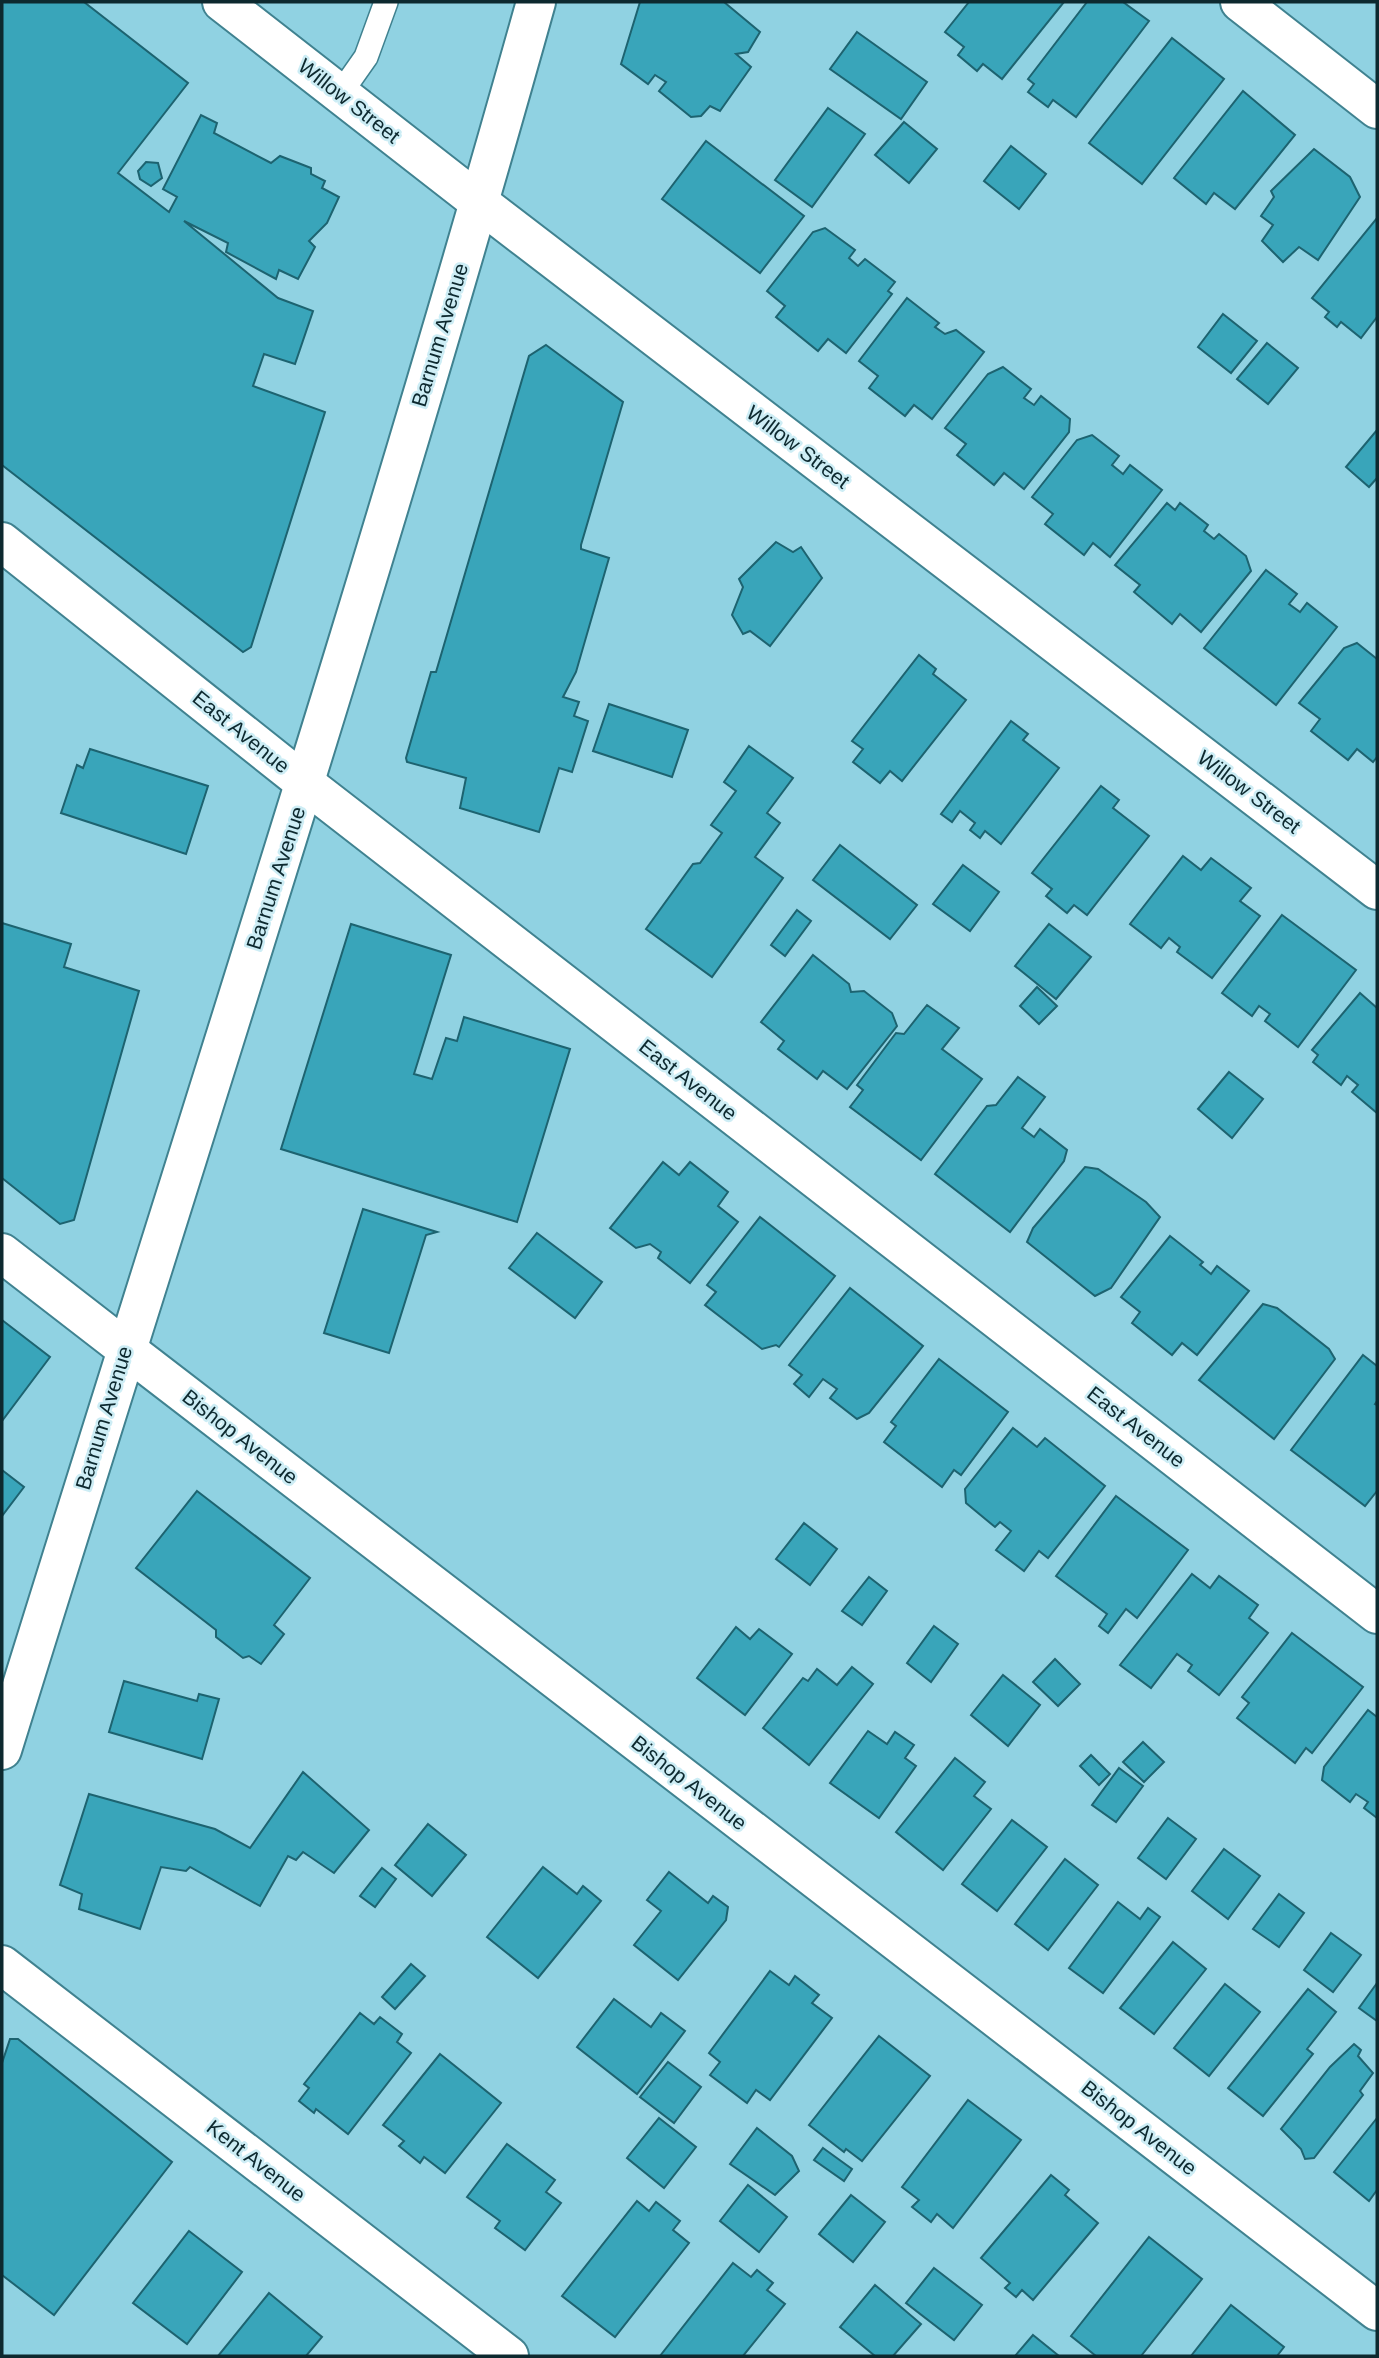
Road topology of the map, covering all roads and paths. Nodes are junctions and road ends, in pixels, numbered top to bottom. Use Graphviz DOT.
graph roads {
  1 [pos="222,2"];
  2 [pos="386,2"];
  3 [pos="536,2"];
  4 [pos="1240,2"];
  5 [pos="340,94"];
  6 [pos="1377,109"];
  7 [pos="480,203"];
  8 [pos="2,542"];
  9 [pos="306,783"];
  10 [pos="1377,890"];
  11 [pos="2,1253"];
  12 [pos="126,1349"];
  13 [pos="1377,1614"];
  14 [pos="2,1750"];
  15 [pos="2,1965"];
  16 [pos="1377,2312"];
  17 [pos="509,2356"];
  1 -- 5 [label="street, Willow Street"];
  2 -- 5 [label="lane"];
  3 -- 7 [label="street, Barnum Avenue"];
  4 -- 6 [label="street"];
  5 -- 7 [label="street, Willow Street"];
  7 -- 9 [label="street, Barnum Avenue"];
  7 -- 10 [label="street, Willow Street"];
  8 -- 9 [label="street, East Avenue"];
  9 -- 12 [label="street, Barnum Avenue"];
  9 -- 13 [label="street, East Avenue"];
  11 -- 12 [label="street, Bishop Avenue"];
  12 -- 14 [label="street, Barnum Avenue"];
  12 -- 16 [label="street, Bishop Avenue"];
  15 -- 17 [label="street, Kent Avenue"];
}
